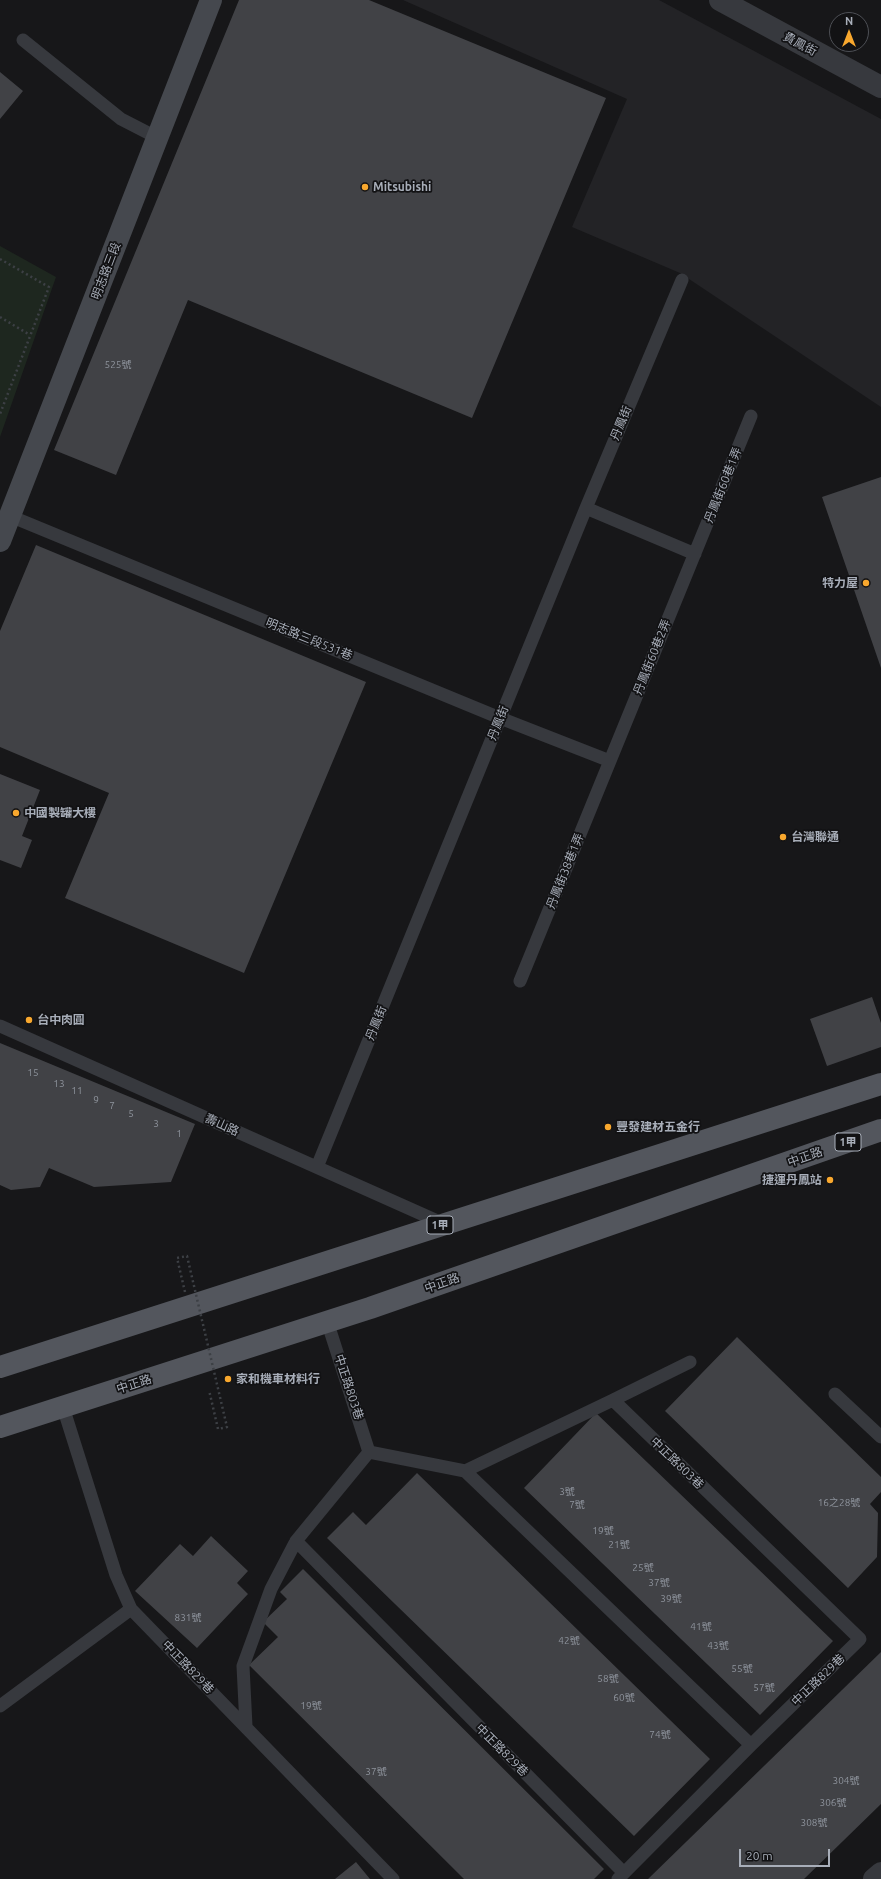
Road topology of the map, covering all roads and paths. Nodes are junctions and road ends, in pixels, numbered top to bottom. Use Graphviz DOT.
graph roads {
  1 [pos="211,0"];
  2 [pos="720,0"];
  3 [pos="23,40"];
  4 [pos="881,87"];
  5 [pos="158,138"];
  6 [pos="0,259"];
  7 [pos="682,280"];
  8 [pos="0,317"];
  9 [pos="30,335"];
  10 [pos="0,414"];
  11 [pos="751,416"];
  12 [pos="586,508"];
  13 [pos="10,516"];
  14 [pos="0,541"];
  15 [pos="694,554"];
  16 [pos="500,718"];
  17 [pos="610,761"];
  18 [pos="520,981"];
  19 [pos="0,1026"];
  20 [pos="881,1084"];
  21 [pos="881,1130"];
  22 [pos="317,1167"];
  23 [pos="444,1224"];
  24 [pos="185,1292"];
  25 [pos="327,1322"];
  26 [pos="690,1362"];
  27 [pos="0,1367"];
  28 [pos="209,1390"];
  29 [pos="835,1394"];
  30 [pos="613,1400"];
  31 [pos="63,1407"];
  32 [pos="0,1427"];
  33 [pos="881,1437"];
  34 [pos="370,1452"];
  35 [pos="465,1472"];
  36 [pos="296,1541"];
  37 [pos="131,1609"];
  38 [pos="860,1639"];
  39 [pos="0,1706"];
  40 [pos="246,1726"];
  41 [pos="751,1745"];
  42 [pos="881,1873"];
  43 [pos="621,1876"];
  44 [pos="393,1879"];
  45 [pos="874,1879"];
  1 -- 5 [label="main road, 明志路三段"];
  2 -- 4 [label="street, 貴鳳街"];
  3 -- 5 [label="lane"];
  5 -- 13 [label="main road, 明志路三段"];
  6 -- 9 [label="path"];
  7 -- 12 [label="lane, 丹鳳街"];
  8 -- 9 [label="path"];
  9 -- 10 [label="path"];
  11 -- 15 [label="lane, 丹鳳街60巷1弄"];
  12 -- 15 [label="lane"];
  12 -- 16 [label="lane, 丹鳳街"];
  13 -- 14 [label="main road, 明志路三段"];
  13 -- 16 [label="lane, 明志路三段531巷"];
  15 -- 17 [label="lane, 丹鳳街60巷2弄"];
  16 -- 17 [label="lane, 明志路三段531巷"];
  16 -- 22 [label="lane, 丹鳳街"];
  17 -- 18 [label="lane, 丹鳳街38巷1弄"];
  19 -- 22 [label="lane, 壽山路"];
  20 -- 23 [label="main road, 1甲"];
  21 -- 25 [label="main road, 中正路 / 1甲"];
  22 -- 23 [label="lane, 壽山路"];
  23 -- 27 [label="main road, 1甲"];
  24 -- 28 [label="path, bridge"];
  25 -- 31 [label="main road, 中正路 / 1甲"];
  25 -- 34 [label="lane, 中正路803巷"];
  26 -- 30 [label="lane"];
  29 -- 33 [label="lane"];
  30 -- 35 [label="lane"];
  30 -- 38 [label="lane, 中正路803巷"];
  31 -- 32 [label="main road, 中正路 / 1甲"];
  31 -- 37 [label="lane, 中正路829巷"];
  34 -- 35 [label="lane"];
  34 -- 36 [label="lane"];
  35 -- 41 [label="lane"];
  36 -- 40 [label="lane"];
  36 -- 43 [label="lane, 中正路829巷"];
  37 -- 39 [label="lane"];
  37 -- 40 [label="lane, 中正路829巷"];
  38 -- 41 [label="lane, 中正路829巷"];
  40 -- 44 [label="lane, 中正路829巷"];
  41 -- 43 [label="lane, 中正路829巷"];
  42 -- 45 [label="street"];
}
